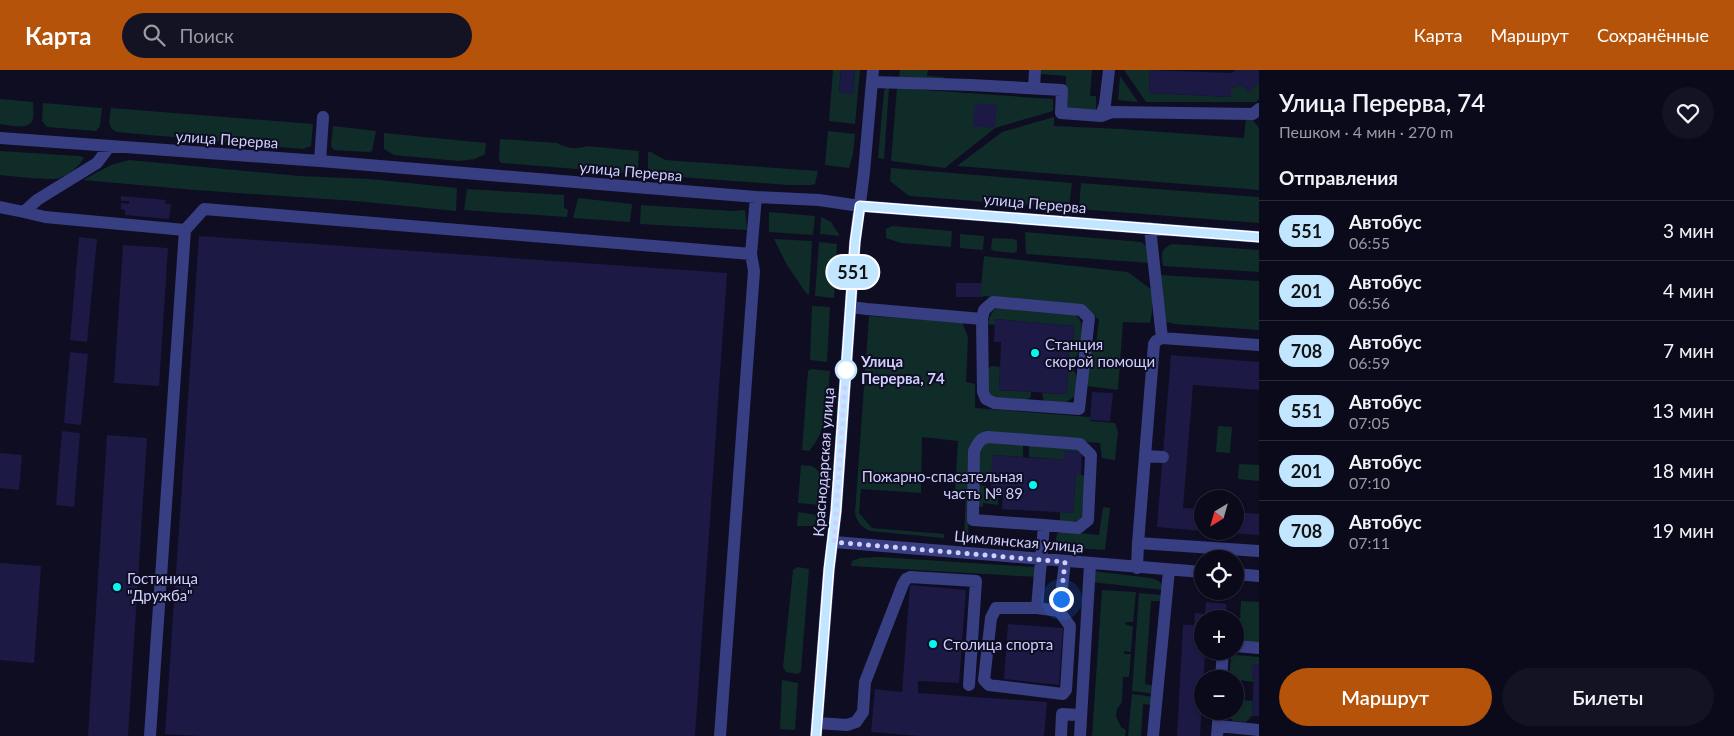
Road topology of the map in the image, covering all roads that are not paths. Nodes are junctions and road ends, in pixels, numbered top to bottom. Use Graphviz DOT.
graph roads {
  1 [pos="1035,70"];
  2 [pos="1109,70"];
  3 [pos="873,76"];
  4 [pos="1034,88"];
  5 [pos="1259,109"];
  6 [pos="1101,116"];
  7 [pos="323,117"];
  8 [pos="0,138"];
  9 [pos="109,146"];
  10 [pos="320,162"];
  11 [pos="756,197"];
  12 [pos="860,206"];
  13 [pos="0,207"];
  14 [pos="24,212"];
  15 [pos="1150,228"];
  16 [pos="185,230"];
  17 [pos="1259,237"];
  18 [pos="751,254"];
  19 [pos="851,306"];
  20 [pos="982,319"];
  21 [pos="1162,338"];
  22 [pos="1259,345"];
  23 [pos="1145,456"];
  24 [pos="1163,457"];
  25 [pos="1044,525"];
  26 [pos="834,542"];
  27 [pos="1138,543"];
  28 [pos="1259,552"];
  29 [pos="1042,560"];
  30 [pos="1065,562"];
  31 [pos="1090,564"];
  32 [pos="1137,568"];
  33 [pos="1169,570"];
  34 [pos="1194,572"];
  35 [pos="1244,575"];
  36 [pos="1259,576"];
  37 [pos="1037,608"];
  38 [pos="1059,610"];
  39 [pos="1244,647"];
  40 [pos="1259,648"];
  41 [pos="969,685"];
  42 [pos="1081,715"];
  43 [pos="816,730"];
  44 [pos="1259,730"];
  45 [pos="1218,731"];
  46 [pos="150,736"];
  47 [pos="720,736"];
  48 [pos="1061,736"];
  49 [pos="1080,736"];
  50 [pos="1153,736"];
  1 -- 4 [label="street"];
  2 -- 6 [label="street"];
  3 -- 4 [label="street"];
  3 -- 12 [label="street, Краснодарская улица"];
  4 -- 6 [label="street"];
  5 -- 6 [label="street"];
  7 -- 10 [label="street"];
  8 -- 9 [label="street, улица Перерва"];
  9 -- 10 [label="street, улица Перерва"];
  9 -- 14 [label="street"];
  10 -- 11 [label="street, улица Перерва"];
  11 -- 12 [label="street, улица Перерва"];
  11 -- 18 [label="street"];
  12 -- 15 [label="street, улица Перерва"];
  12 -- 19 [label="street, Краснодарская улица"];
  13 -- 14 [label="street"];
  14 -- 16 [label="street"];
  15 -- 17 [label="street, улица Перерва"];
  15 -- 21 [label="street"];
  16 -- 18 [label="street"];
  16 -- 46 [label="street"];
  18 -- 47 [label="street"];
  19 -- 20 [label="street"];
  19 -- 26 [label="street, Краснодарская улица"];
  20 -- 20 [label="street"];
  21 -- 22 [label="street"];
  21 -- 23 [label="street"];
  23 -- 24 [label="street"];
  23 -- 27 [label="street"];
  25 -- 25 [label="street"];
  25 -- 29 [label="street"];
  26 -- 29 [label="street, Цимлянская улица"];
  26 -- 43 [label="street, Краснодарская улица"];
  27 -- 28 [label="street"];
  27 -- 32 [label="street"];
  29 -- 30 [label="street, Цимлянская улица"];
  29 -- 37 [label="street"];
  30 -- 31 [label="street, Цимлянская улица"];
  30 -- 38 [label="street"];
  31 -- 32 [label="street, Цимлянская улица"];
  31 -- 42 [label="street"];
  32 -- 33 [label="street, Цимлянская улица"];
  33 -- 34 [label="street, Цимлянская улица"];
  33 -- 50 [label="street"];
  35 -- 36 [label="street"];
  37 -- 38 [label="street"];
  37 -- 38 [label="street"];
  39 -- 40 [label="street"];
  41 -- 43 [label="street"];
  42 -- 48 [label="street"];
  42 -- 49 [label="street"];
  44 -- 45 [label="street"];
}
